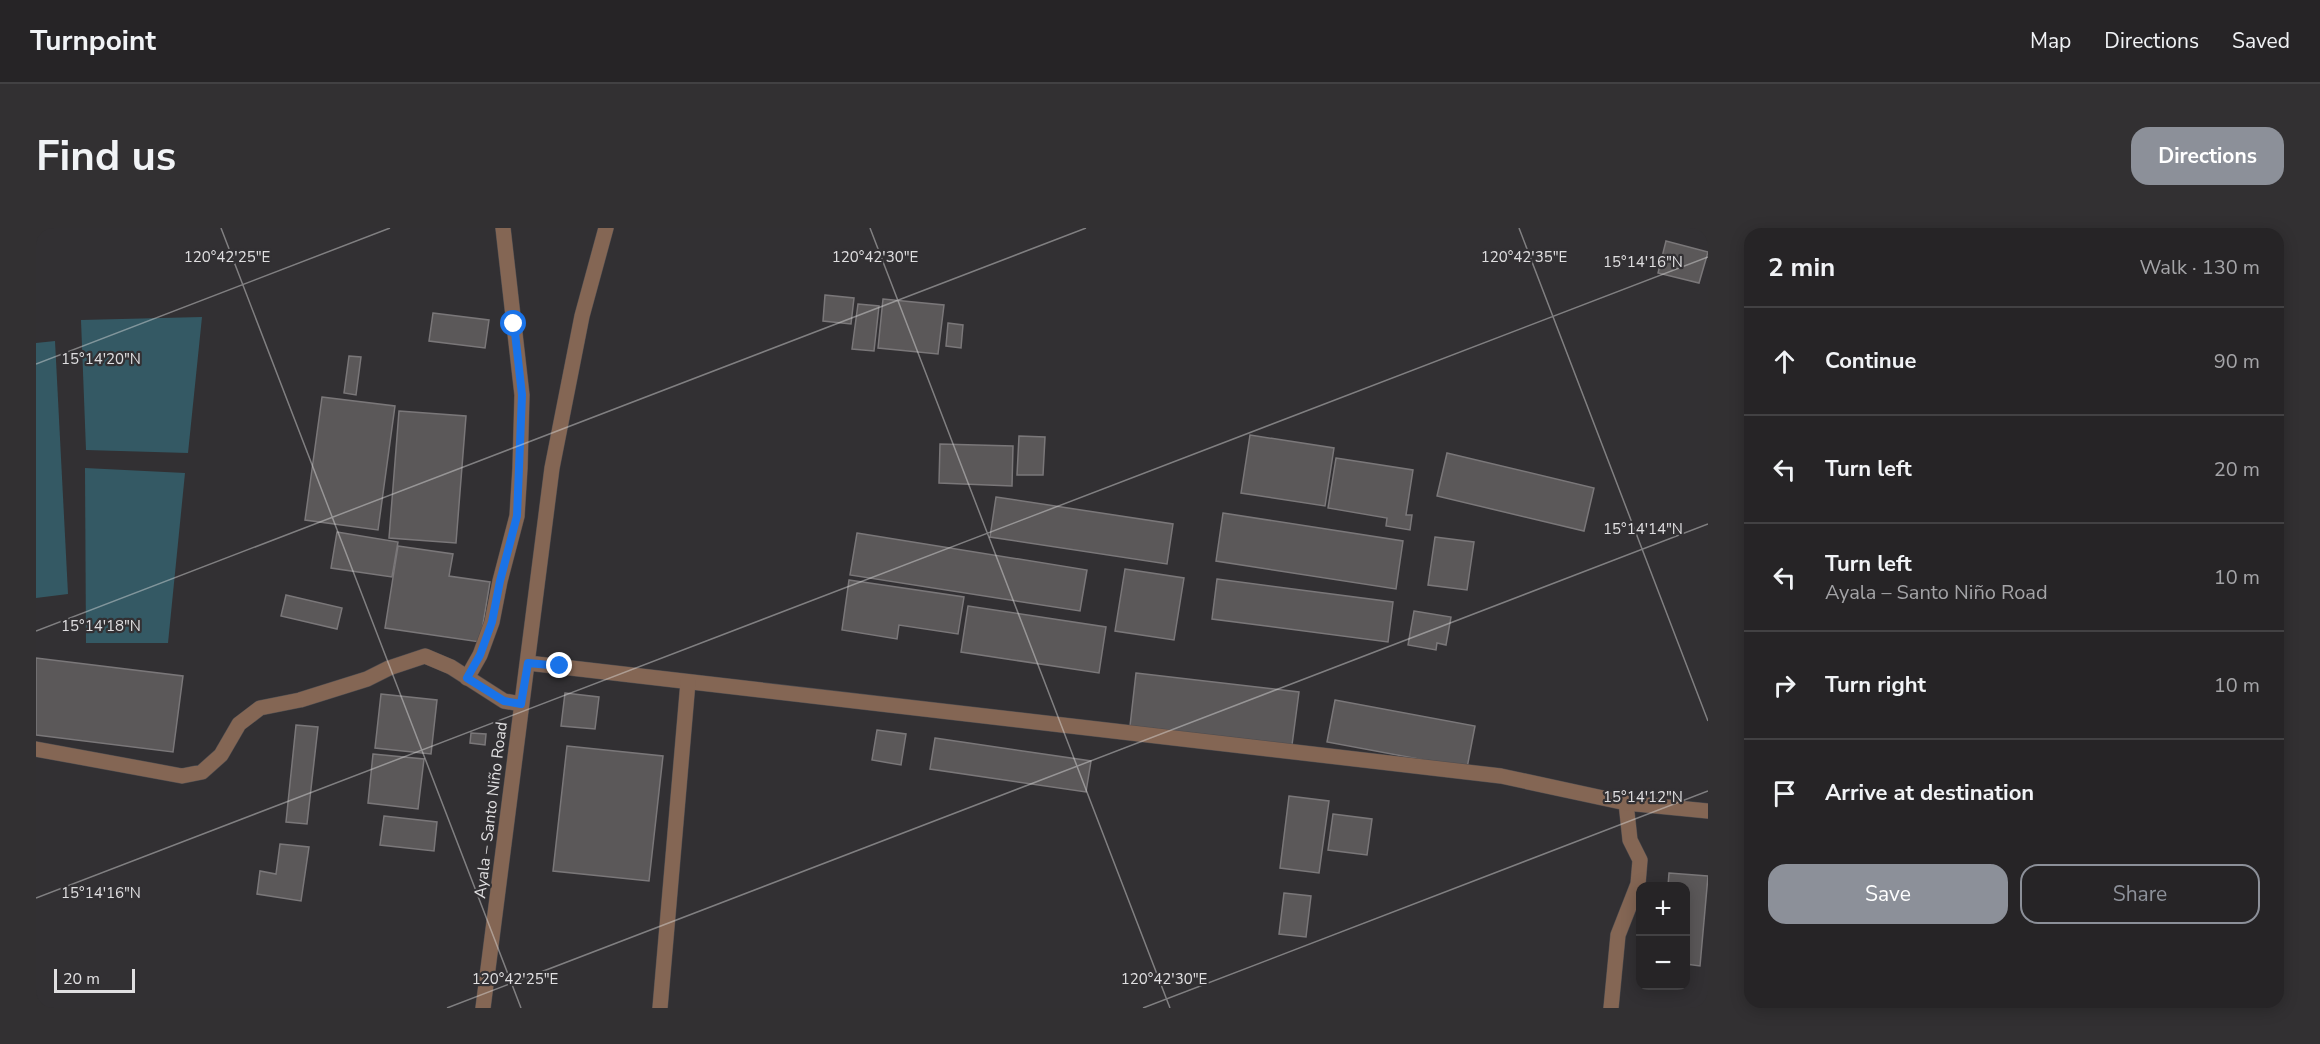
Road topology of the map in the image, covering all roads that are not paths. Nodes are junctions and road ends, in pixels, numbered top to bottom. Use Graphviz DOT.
graph roads {
  1 [pos="503,228"];
  2 [pos="606,228"];
  3 [pos="528,663"];
  4 [pos="467,678"];
  5 [pos="688,682"];
  6 [pos="521,704"];
  7 [pos="36,749"];
  8 [pos="1626,802"];
  9 [pos="1708,811"];
  10 [pos="483,1008"];
  11 [pos="660,1008"];
  12 [pos="1611,1008"];
  1 -- 4 [label="street"];
  2 -- 3 [label="street, Ayala – Santo Niño Road"];
  3 -- 5 [label="street"];
  3 -- 6 [label="street, Ayala – Santo Niño Road"];
  4 -- 6 [label="street"];
  4 -- 7 [label="street"];
  5 -- 8 [label="street"];
  5 -- 11 [label="street"];
  6 -- 10 [label="street, Ayala – Santo Niño Road"];
  8 -- 9 [label="street"];
  8 -- 12 [label="street"];
}
